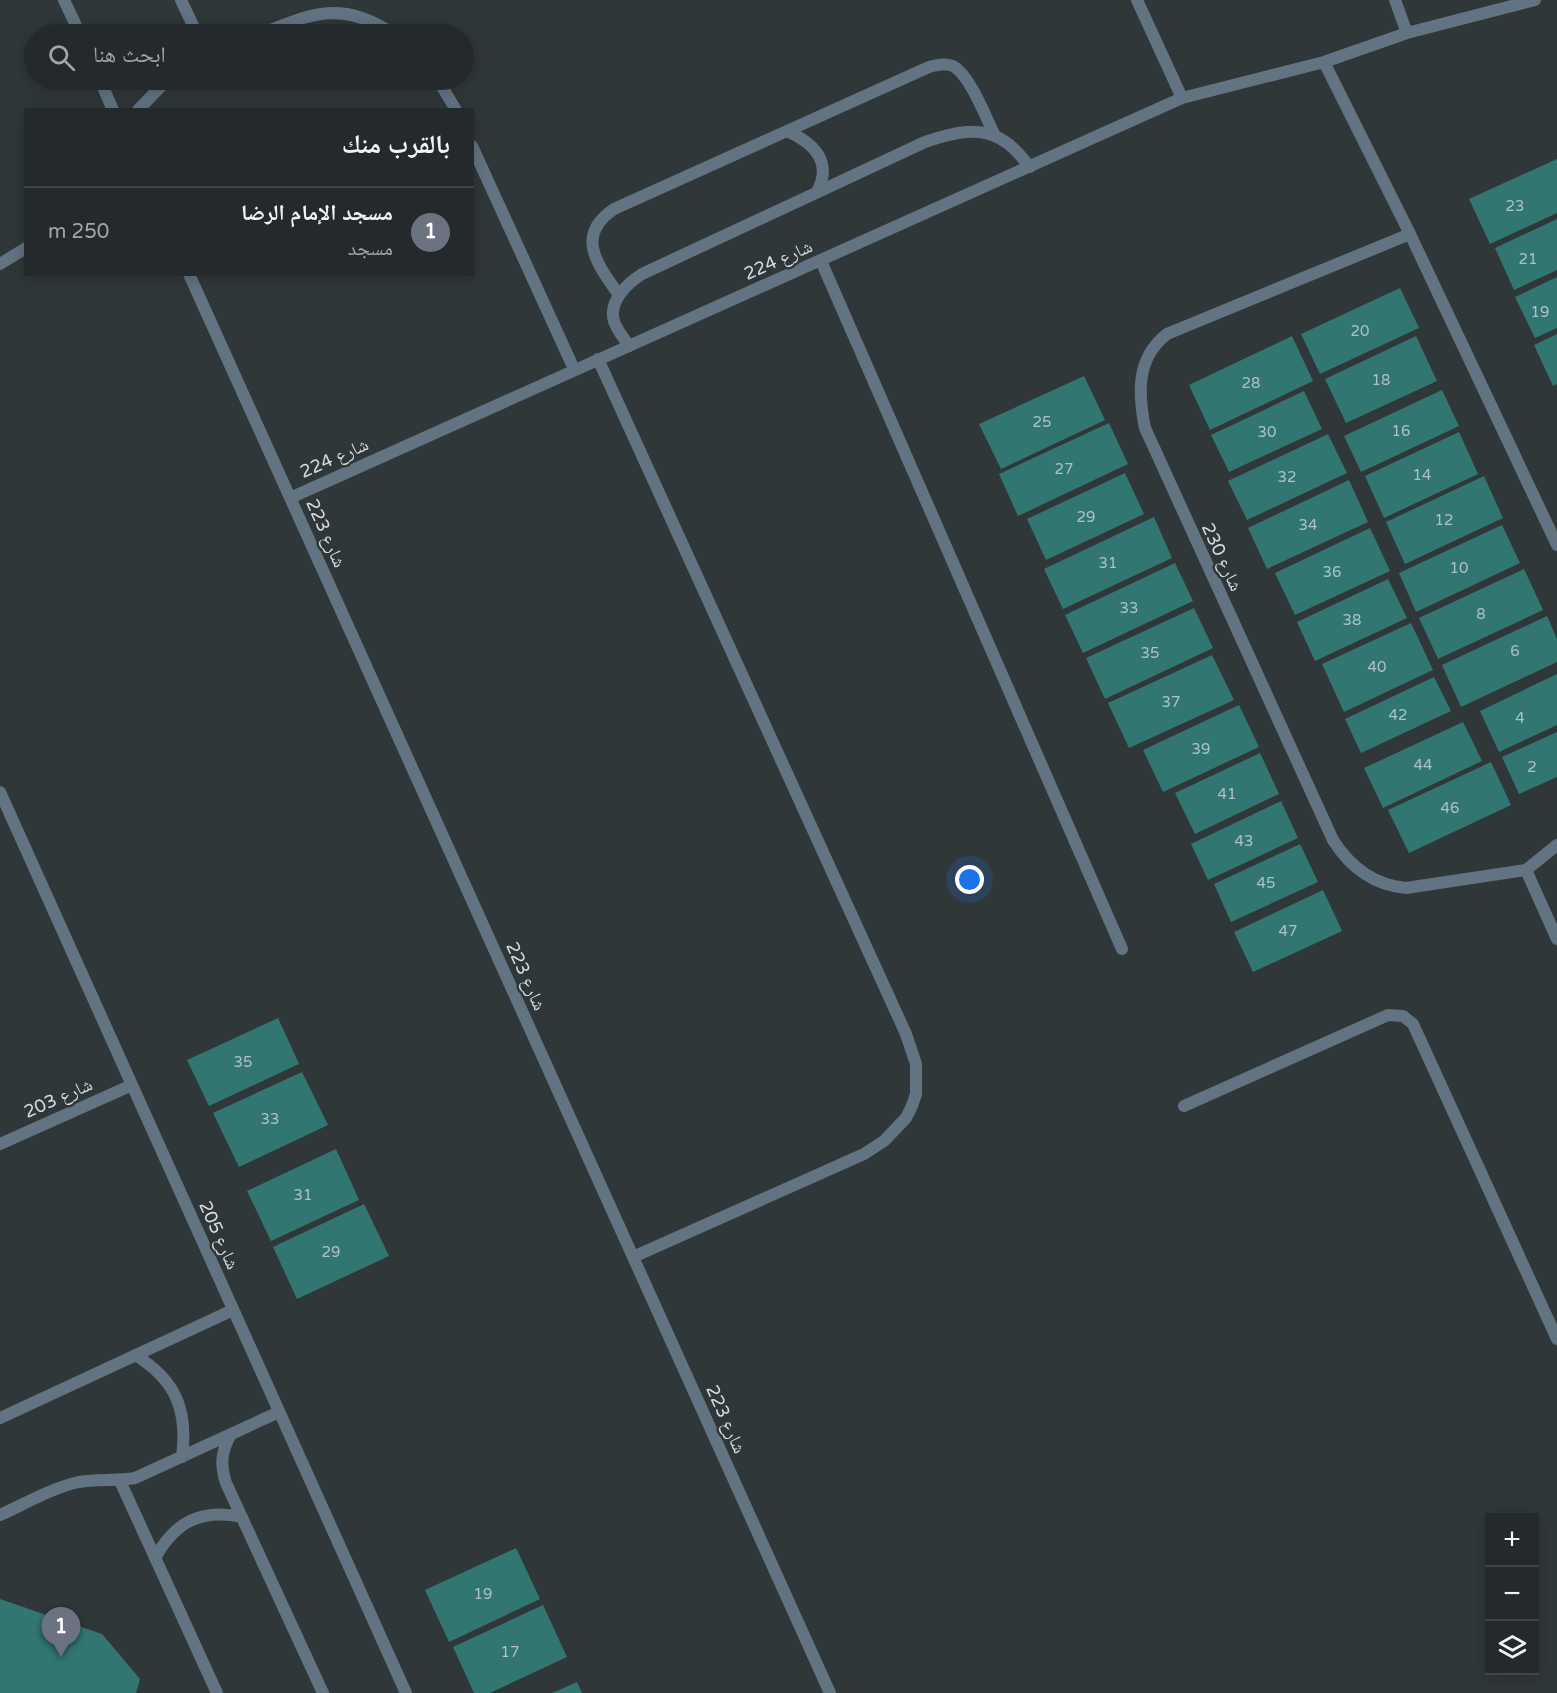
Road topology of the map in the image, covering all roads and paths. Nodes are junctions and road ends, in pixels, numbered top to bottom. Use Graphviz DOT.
graph roads {
  1 [pos="64,0"];
  2 [pos="182,0"];
  3 [pos="1137,0"];
  4 [pos="1395,0"];
  5 [pos="1535,0"];
  6 [pos="323,6"];
  7 [pos="75,24"];
  8 [pos="193,24"];
  9 [pos="285,24"];
  10 [pos="377,24"];
  11 [pos="1407,33"];
  12 [pos="1324,62"];
  13 [pos="104,90"];
  14 [pos="157,90"];
  15 [pos="444,90"];
  16 [pos="1182,98"];
  17 [pos="112,108"];
  18 [pos="140,108"];
  19 [pos="455,108"];
  20 [pos="787,131"];
  21 [pos="995,136"];
  22 [pos="474,150"];
  23 [pos="1030,167"];
  24 [pos="817,192"];
  25 [pos="1410,234"];
  26 [pos="24,249"];
  27 [pos="821,261"];
  28 [pos="0,264"];
  29 [pos="190,276"];
  30 [pos="619,295"];
  31 [pos="629,346"];
  32 [pos="598,359"];
  33 [pos="574,369"];
  34 [pos="290,498"];
  35 [pos="1557,545"];
  36 [pos="0,792"];
  37 [pos="1557,845"];
  38 [pos="1526,870"];
  39 [pos="1557,939"];
  40 [pos="1122,949"];
  41 [pos="132,1085"];
  42 [pos="1184,1106"];
  43 [pos="0,1144"];
  44 [pos="633,1257"];
  45 [pos="233,1310"];
  46 [pos="1557,1339"];
  47 [pos="135,1355"];
  48 [pos="279,1412"];
  49 [pos="0,1418"];
  50 [pos="231,1434"];
  51 [pos="182,1457"];
  52 [pos="120,1480"];
  53 [pos="0,1515"];
  54 [pos="242,1517"];
  55 [pos="155,1558"];
  56 [pos="217,1693"];
  57 [pos="323,1693"];
  58 [pos="406,1693"];
  59 [pos="831,1693"];
  1 -- 7 [label="street"];
  2 -- 8 [label="street"];
  3 -- 16 [label="street"];
  4 -- 11 [label="street"];
  5 -- 11 [label="street, شارع 224"];
  6 -- 9 [label="street"];
  6 -- 10 [label="street"];
  11 -- 12 [label="street, شارع 224"];
  12 -- 16 [label="street, شارع 224"];
  12 -- 25 [label="street"];
  13 -- 17 [label="street"];
  14 -- 18 [label="street"];
  15 -- 19 [label="street"];
  16 -- 23 [label="street, شارع 224"];
  20 -- 21 [label="street"];
  20 -- 24 [label="street"];
  20 -- 30 [label="street"];
  21 -- 23 [label="street"];
  21 -- 24 [label="street"];
  22 -- 33 [label="street"];
  23 -- 27 [label="street, شارع 224"];
  24 -- 30 [label="street"];
  25 -- 35 [label="street"];
  25 -- 38 [label="street, شارع 230"];
  26 -- 28 [label="street"];
  27 -- 31 [label="street, شارع 224"];
  27 -- 40 [label="street"];
  29 -- 34 [label="street, شارع 223"];
  30 -- 31 [label="street"];
  31 -- 32 [label="street, شارع 224"];
  32 -- 33 [label="street, شارع 224"];
  32 -- 44 [label="street"];
  33 -- 34 [label="street, شارع 224"];
  34 -- 44 [label="street, شارع 223"];
  36 -- 41 [label="street, شارع 205"];
  37 -- 38 [label="street"];
  38 -- 39 [label="street"];
  41 -- 43 [label="street, شارع 203"];
  41 -- 45 [label="street, شارع 205"];
  42 -- 46 [label="street"];
  44 -- 59 [label="street, شارع 223"];
  45 -- 47 [label="street"];
  45 -- 48 [label="street, شارع 205"];
  47 -- 49 [label="street"];
  47 -- 51 [label="street"];
  48 -- 50 [label="street"];
  48 -- 58 [label="street, شارع 205"];
  50 -- 51 [label="street"];
  50 -- 54 [label="street"];
  51 -- 52 [label="street"];
  52 -- 53 [label="street"];
  52 -- 55 [label="street"];
  54 -- 55 [label="street"];
  54 -- 57 [label="street"];
  55 -- 56 [label="street"];
}
